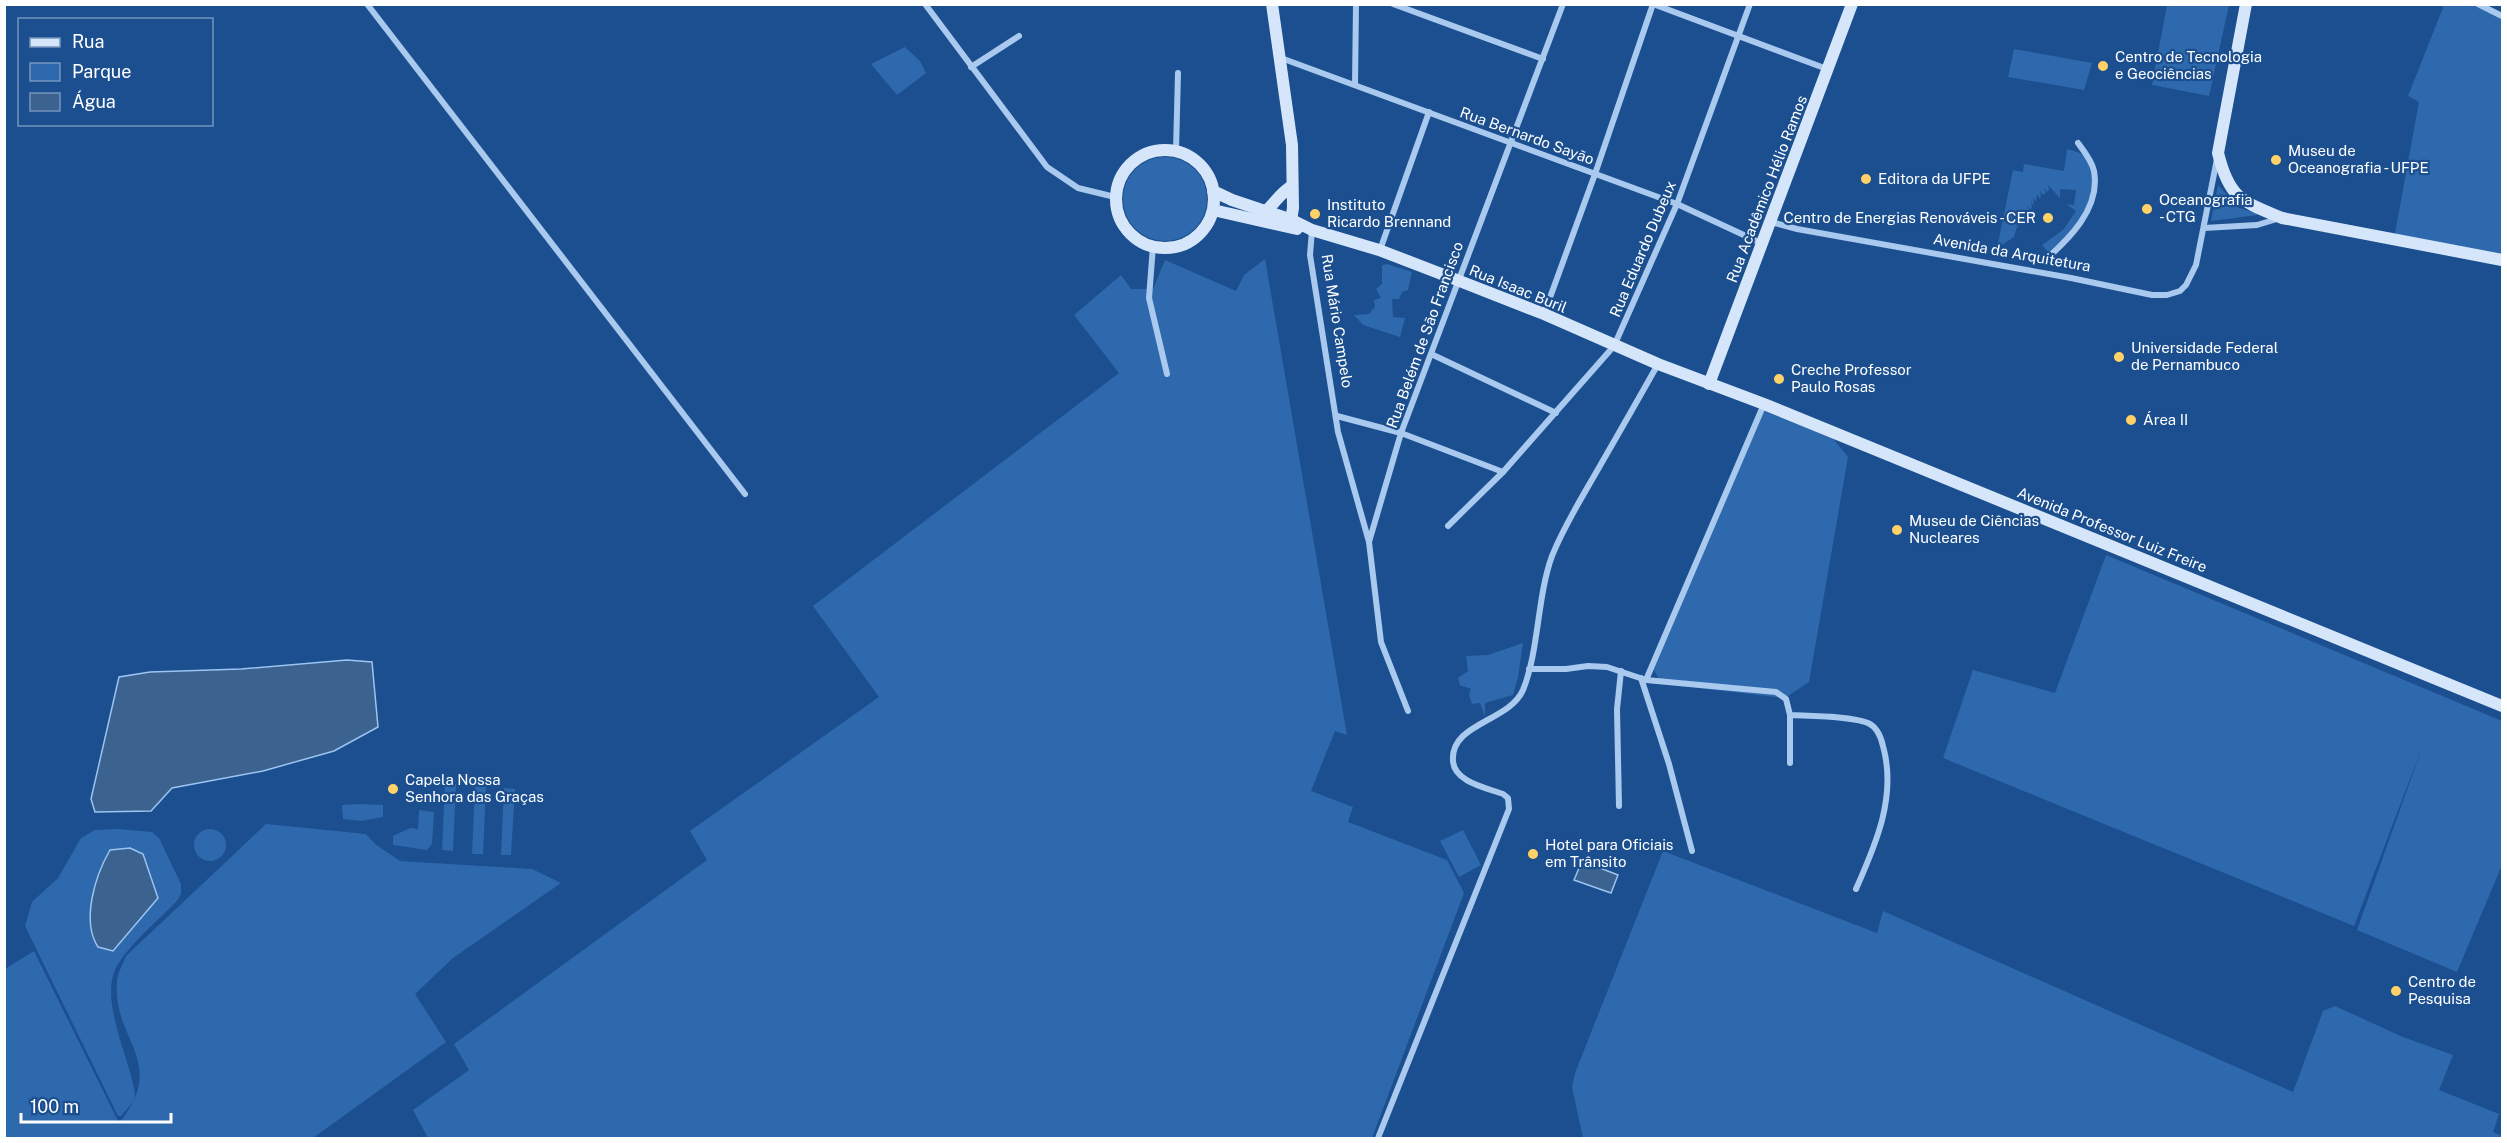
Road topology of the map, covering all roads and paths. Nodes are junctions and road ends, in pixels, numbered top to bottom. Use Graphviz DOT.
graph roads {
  1 [pos="367,4"];
  2 [pos="925,4"];
  3 [pos="1272,4"];
  4 [pos="1356,4"];
  5 [pos="1394,4"];
  6 [pos="1563,4"];
  7 [pos="1653,4"];
  8 [pos="1750,4"];
  9 [pos="1852,4"];
  10 [pos="2246,4"];
  11 [pos="2478,4"];
  12 [pos="2502,15"];
  13 [pos="1737,35"];
  14 [pos="1019,36"];
  15 [pos="1281,58"];
  16 [pos="1543,59"];
  17 [pos="971,67"];
  18 [pos="1828,70"];
  19 [pos="1178,73"];
  20 [pos="1355,85"];
  21 [pos="1429,112"];
  22 [pos="1511,142"];
  23 [pos="2078,143"];
  24 [pos="1176,151"];
  25 [pos="2218,153"];
  26 [pos="1595,174"];
  27 [pos="1292,186"];
  28 [pos="1213,191"];
  29 [pos="1115,197"];
  30 [pos="1677,204"];
  31 [pos="1213,210"];
  32 [pos="1266,211"];
  33 [pos="2282,218"];
  34 [pos="1770,221"];
  35 [pos="1291,223"];
  36 [pos="2204,228"];
  37 [pos="1312,230"];
  38 [pos="1762,244"];
  39 [pos="1153,246"];
  40 [pos="1380,250"];
  41 [pos="2502,260"];
  42 [pos="2043,262"];
  43 [pos="1457,280"];
  44 [pos="1544,314"];
  45 [pos="1614,346"];
  46 [pos="1431,354"];
  47 [pos="1658,364"];
  48 [pos="1167,374"];
  49 [pos="1709,384"];
  50 [pos="1764,404"];
  51 [pos="1556,413"];
  52 [pos="1337,416"];
  53 [pos="1401,433"];
  54 [pos="1503,472"];
  55 [pos="745,494"];
  56 [pos="1448,526"];
  57 [pos="1369,542"];
  58 [pos="1529,669"];
  59 [pos="1621,671"];
  60 [pos="1644,679"];
  61 [pos="2502,706"];
  62 [pos="1408,711"];
  63 [pos="1790,715"];
  64 [pos="1790,763"];
  65 [pos="1619,806"];
  66 [pos="1692,850"];
  67 [pos="1856,889"];
  68 [pos="1378,1138"];
  1 -- 55 [label="street"];
  2 -- 17 [label="street"];
  3 -- 15 [label="main road"];
  4 -- 20 [label="street"];
  5 -- 16 [label="street"];
  6 -- 16 [label="street, Rua Belém de São Francisco"];
  7 -- 13 [label="street"];
  7 -- 26 [label="street"];
  8 -- 13 [label="street, Rua Eduardo Dubeux"];
  9 -- 18 [label="main road, Rua Acadêmico Hélio Ramos"];
  10 -- 25 [label="main road, Avenida da Arquitetura"];
  11 -- 12 [label="street"];
  13 -- 18 [label="street"];
  13 -- 30 [label="street, Rua Eduardo Dubeux"];
  14 -- 17 [label="street"];
  15 -- 20 [label="street, Rua Bernardo Sayão"];
  15 -- 27 [label="main road"];
  16 -- 22 [label="street, Rua Belém de São Francisco"];
  17 -- 29 [label="street"];
  18 -- 34 [label="main road, Rua Acadêmico Hélio Ramos"];
  19 -- 24 [label="street"];
  20 -- 21 [label="street, Rua Bernardo Sayão"];
  21 -- 22 [label="street, Rua Bernardo Sayão"];
  21 -- 40 [label="street"];
  22 -- 26 [label="street, Rua Bernardo Sayão"];
  22 -- 43 [label="street, Rua Belém de São Francisco"];
  23 -- 42 [label="street"];
  24 -- 28 [label="main road"];
  24 -- 29 [label="main road"];
  25 -- 33 [label="main road"];
  25 -- 36 [label="street, Avenida da Arquitetura"];
  26 -- 30 [label="street, Rua Bernardo Sayão"];
  26 -- 44 [label="street"];
  27 -- 32 [label="main road"];
  27 -- 35 [label="main road"];
  28 -- 31 [label="main road"];
  28 -- 32 [label="main road, Rua Isaac Buril"];
  29 -- 39 [label="main road"];
  30 -- 38 [label="street, Rua Bernardo Sayão"];
  30 -- 45 [label="street, Rua Eduardo Dubeux"];
  31 -- 35 [label="main road, Rua Isaac Buril"];
  31 -- 39 [label="main road"];
  32 -- 35 [label="main road, Rua Isaac Buril"];
  33 -- 36 [label="street"];
  33 -- 41 [label="main road"];
  34 -- 36 [label="street, Avenida da Arquitetura"];
  34 -- 38 [label="main road, Rua Acadêmico Hélio Ramos"];
  35 -- 37 [label="main road, Rua Isaac Buril"];
  37 -- 40 [label="main road, Rua Isaac Buril"];
  37 -- 52 [label="street, Rua Mário Campelo"];
  38 -- 49 [label="main road, Rua Acadêmico Hélio Ramos"];
  39 -- 48 [label="street"];
  40 -- 43 [label="main road, Rua Isaac Buril"];
  43 -- 44 [label="main road, Rua Isaac Buril"];
  43 -- 46 [label="street, Rua Belém de São Francisco"];
  44 -- 45 [label="main road, Rua Isaac Buril"];
  45 -- 47 [label="main road, Rua Isaac Buril"];
  45 -- 51 [label="street, Rua Eduardo Dubeux"];
  46 -- 51 [label="street"];
  46 -- 53 [label="street, Rua Belém de São Francisco"];
  47 -- 49 [label="main road, Rua Isaac Buril"];
  47 -- 58 [label="street"];
  49 -- 50 [label="main road, Avenida Professor Luiz Freire"];
  50 -- 60 [label="street"];
  50 -- 61 [label="main road, Avenida Professor Luiz Freire"];
  51 -- 54 [label="street, Rua Eduardo Dubeux"];
  52 -- 53 [label="street"];
  52 -- 57 [label="street, Rua Belém de São Francisco"];
  53 -- 54 [label="street"];
  53 -- 57 [label="street, Rua Belém de São Francisco"];
  54 -- 56 [label="street, Rua Eduardo Dubeux"];
  57 -- 62 [label="street, Rua Belém de São Francisco"];
  58 -- 59 [label="street"];
  58 -- 68 [label="street"];
  59 -- 60 [label="street"];
  59 -- 65 [label="street"];
  60 -- 63 [label="street"];
  60 -- 66 [label="street"];
  63 -- 64 [label="street"];
  63 -- 67 [label="street"];
}
